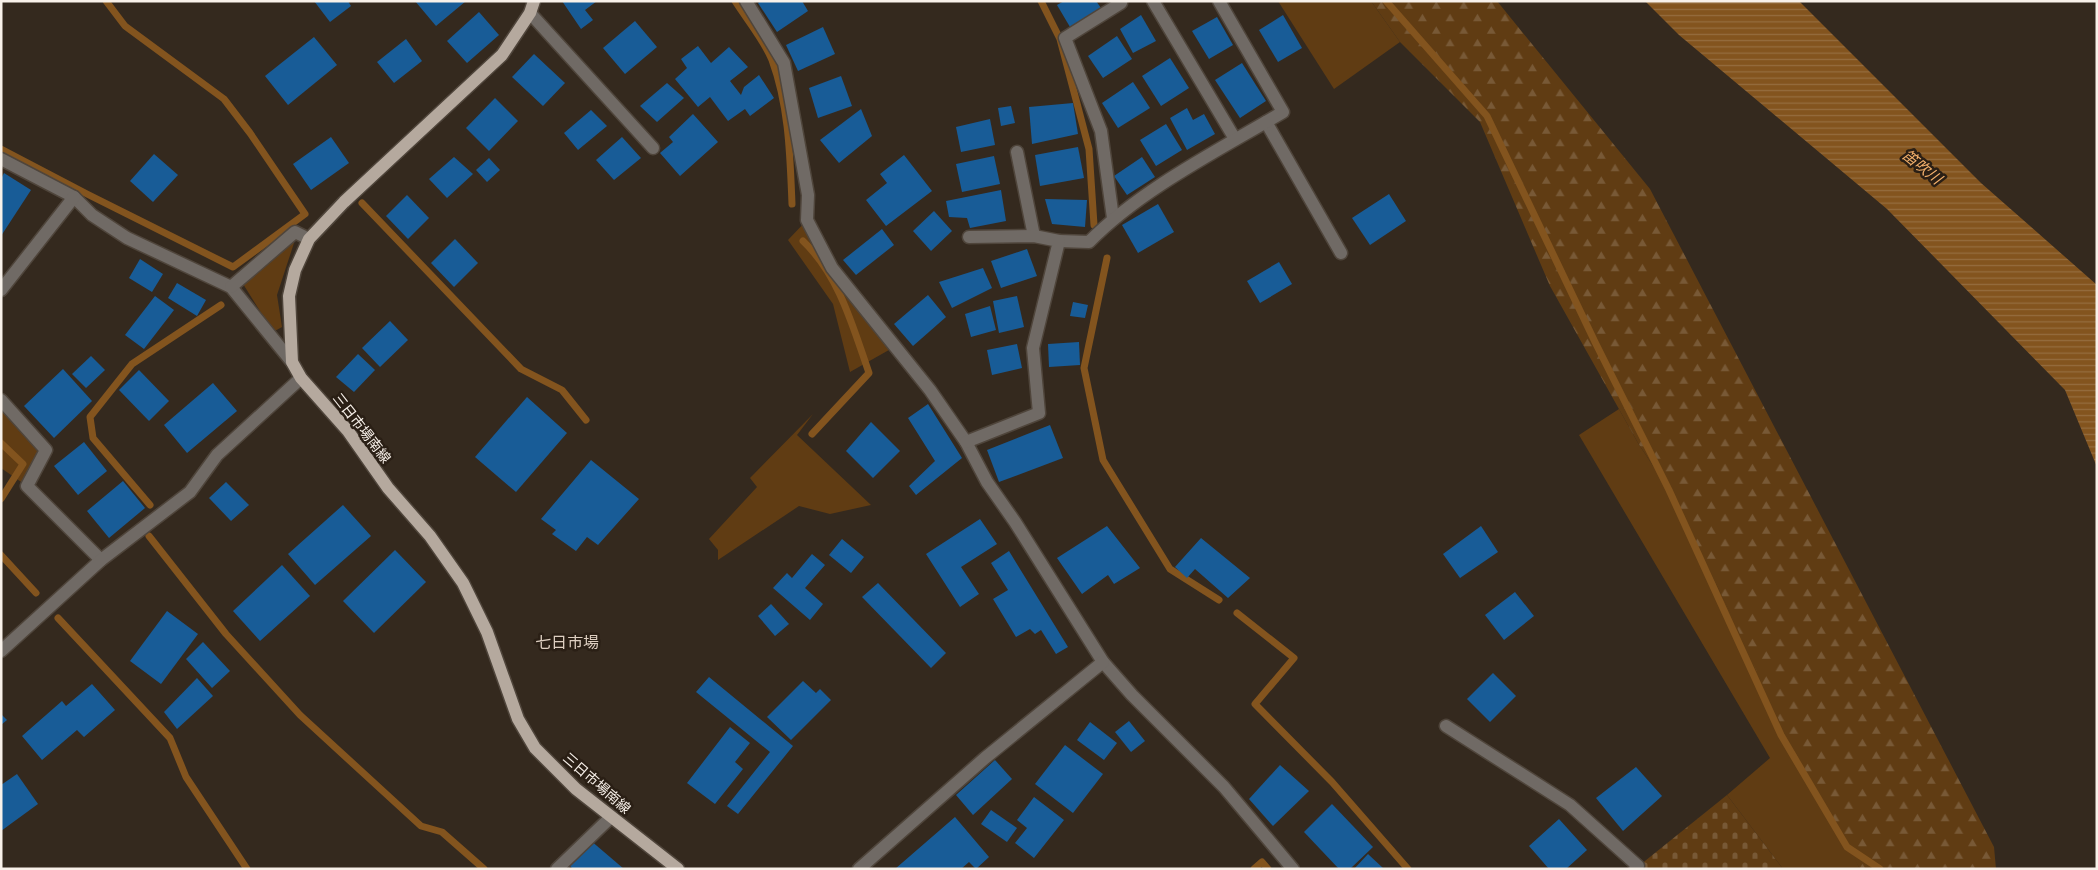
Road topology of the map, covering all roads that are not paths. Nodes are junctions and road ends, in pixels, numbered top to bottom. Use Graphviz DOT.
graph roads {
  1 [pos="746,1"];
  2 [pos="1153,1"];
  3 [pos="1219,1"];
  4 [pos="1121,3"];
  5 [pos="532,7"];
  6 [pos="1266,122"];
  7 [pos="1235,140"];
  8 [pos="653,148"];
  9 [pos="1017,152"];
  10 [pos="1,159"];
  11 [pos="74,198"];
  12 [pos="1113,218"];
  13 [pos="1034,236"];
  14 [pos="969,238"];
  15 [pos="309,239"];
  16 [pos="1059,241"];
  17 [pos="1341,253"];
  18 [pos="231,287"];
  19 [pos="1,290"];
  20 [pos="292,362"];
  21 [pos="302,378"];
  22 [pos="1,400"];
  23 [pos="966,442"];
  24 [pos="101,560"];
  25 [pos="1,651"];
  26 [pos="1103,662"];
  27 [pos="1446,726"];
  28 [pos="611,816"];
  29 [pos="557,869"];
  30 [pos="678,869"];
  31 [pos="859,869"];
  32 [pos="1293,869"];
  33 [pos="1635,869"];
  1 -- 23 [label="street"];
  2 -- 7 [label="street"];
  3 -- 6 [label="street"];
  4 -- 12 [label="street"];
  5 -- 8 [label="street"];
  5 -- 15 [label="main road, 三日市場南線"];
  6 -- 7 [label="street"];
  6 -- 17 [label="street"];
  7 -- 12 [label="street"];
  9 -- 13 [label="street"];
  10 -- 11 [label="street"];
  11 -- 18 [label="street"];
  11 -- 19 [label="street"];
  12 -- 16 [label="street"];
  13 -- 14 [label="street"];
  13 -- 16 [label="street"];
  15 -- 18 [label="street"];
  15 -- 20 [label="main road, 三日市場南線"];
  16 -- 23 [label="street"];
  18 -- 20 [label="street"];
  20 -- 21 [label="main road, 三日市場南線"];
  21 -- 24 [label="street"];
  21 -- 28 [label="main road, 三日市場南線"];
  22 -- 24 [label="street"];
  23 -- 26 [label="street"];
  24 -- 25 [label="street"];
  26 -- 31 [label="street"];
  26 -- 32 [label="street"];
  27 -- 33 [label="street"];
  28 -- 29 [label="street"];
  28 -- 30 [label="main road, 三日市場南線"];
}
